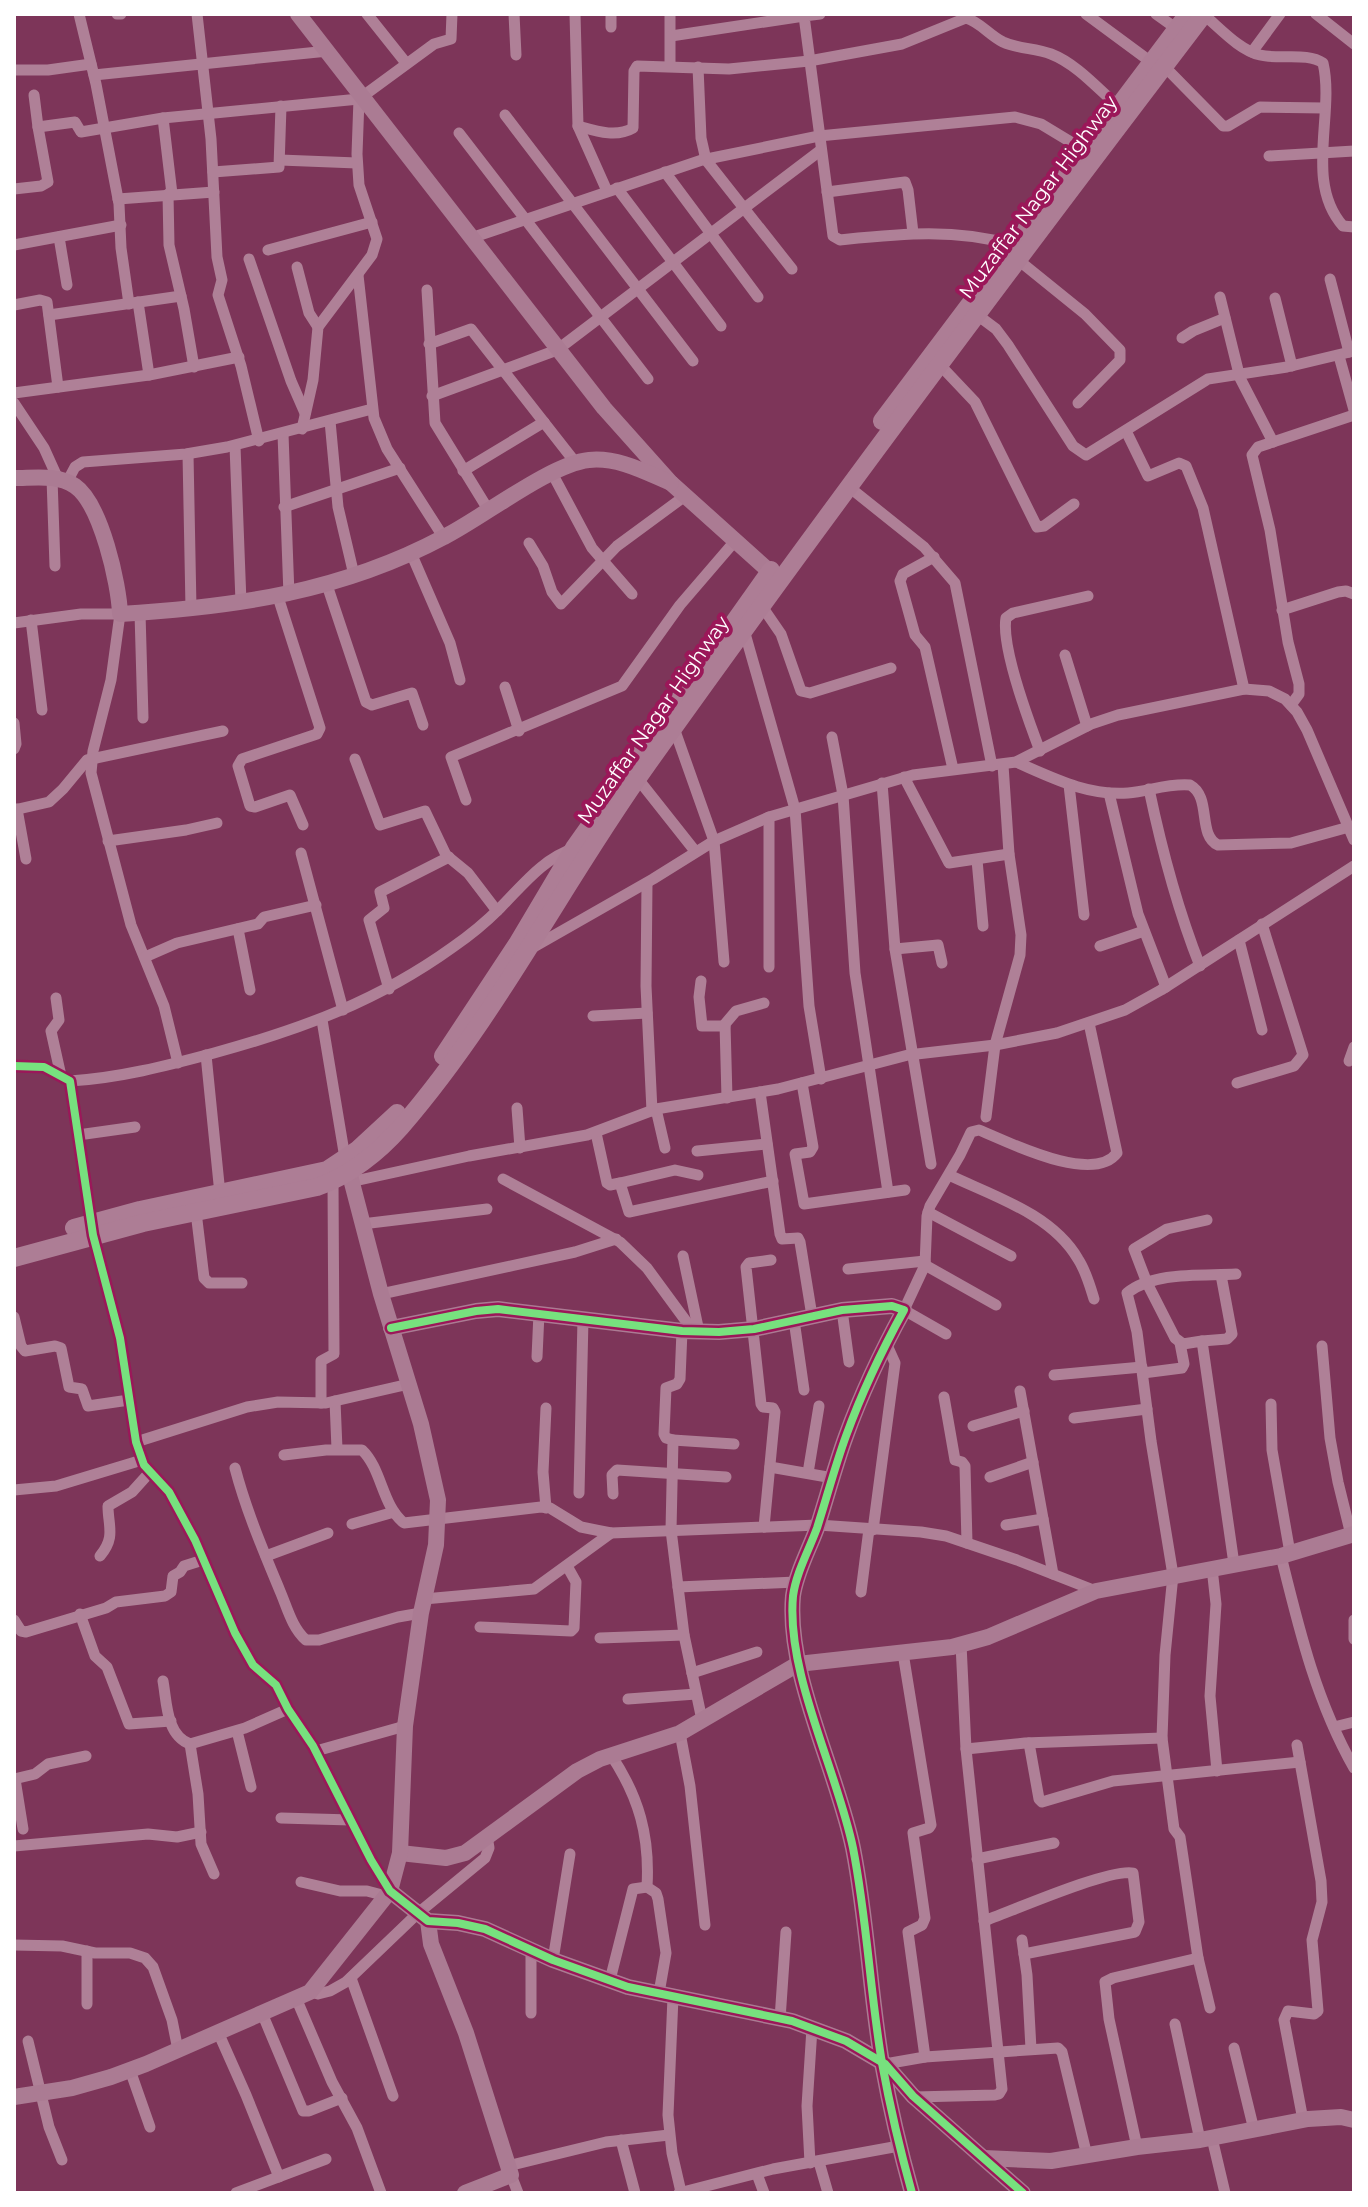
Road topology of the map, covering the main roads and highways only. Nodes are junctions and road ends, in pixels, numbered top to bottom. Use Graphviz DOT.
graph roads {
  1 [pos="1204,14"];
  2 [pos="1182,22"];
  3 [pos="1158,64"];
  4 [pos="1123,111"];
  5 [pos="1015,252"];
  6 [pos="774,576"];
  7 [pos="757,600"];
  8 [pos="583,847"];
  9 [pos="344,1174"];
  10 [pos="92,1229"];
  11 [pos="14,1247"];
  12 [pos="14,1258"];
  1 -- 3 [label="main road, Muzaffar Nagar Highway"];
  2 -- 3 [label="main road, Muzaffar Nagar Highway"];
  3 -- 4 [label="main road, Muzaffar Nagar Highway"];
  4 -- 5 [label="main road, Muzaffar Nagar Highway"];
  4 -- 5 [label="main road, Muzaffar Nagar Highway"];
  5 -- 6 [label="main road, Muzaffar Nagar Highway"];
  5 -- 6 [label="main road, Muzaffar Nagar Highway"];
  6 -- 7 [label="main road, Muzaffar Nagar Highway"];
  7 -- 8 [label="main road, Muzaffar Nagar Highway"];
  7 -- 8 [label="main road, Muzaffar Nagar Highway"];
  8 -- 9 [label="main road, Muzaffar Nagar Highway"];
  8 -- 9 [label="main road, Muzaffar Nagar Highway"];
  9 -- 10 [label="main road, Muzaffar Nagar Highway"];
  9 -- 10 [label="main road, Muzaffar Nagar Highway"];
  10 -- 11 [label="main road, Muzaffar Nagar Highway"];
  10 -- 12 [label="main road, Muzaffar Nagar Highway"];
}
